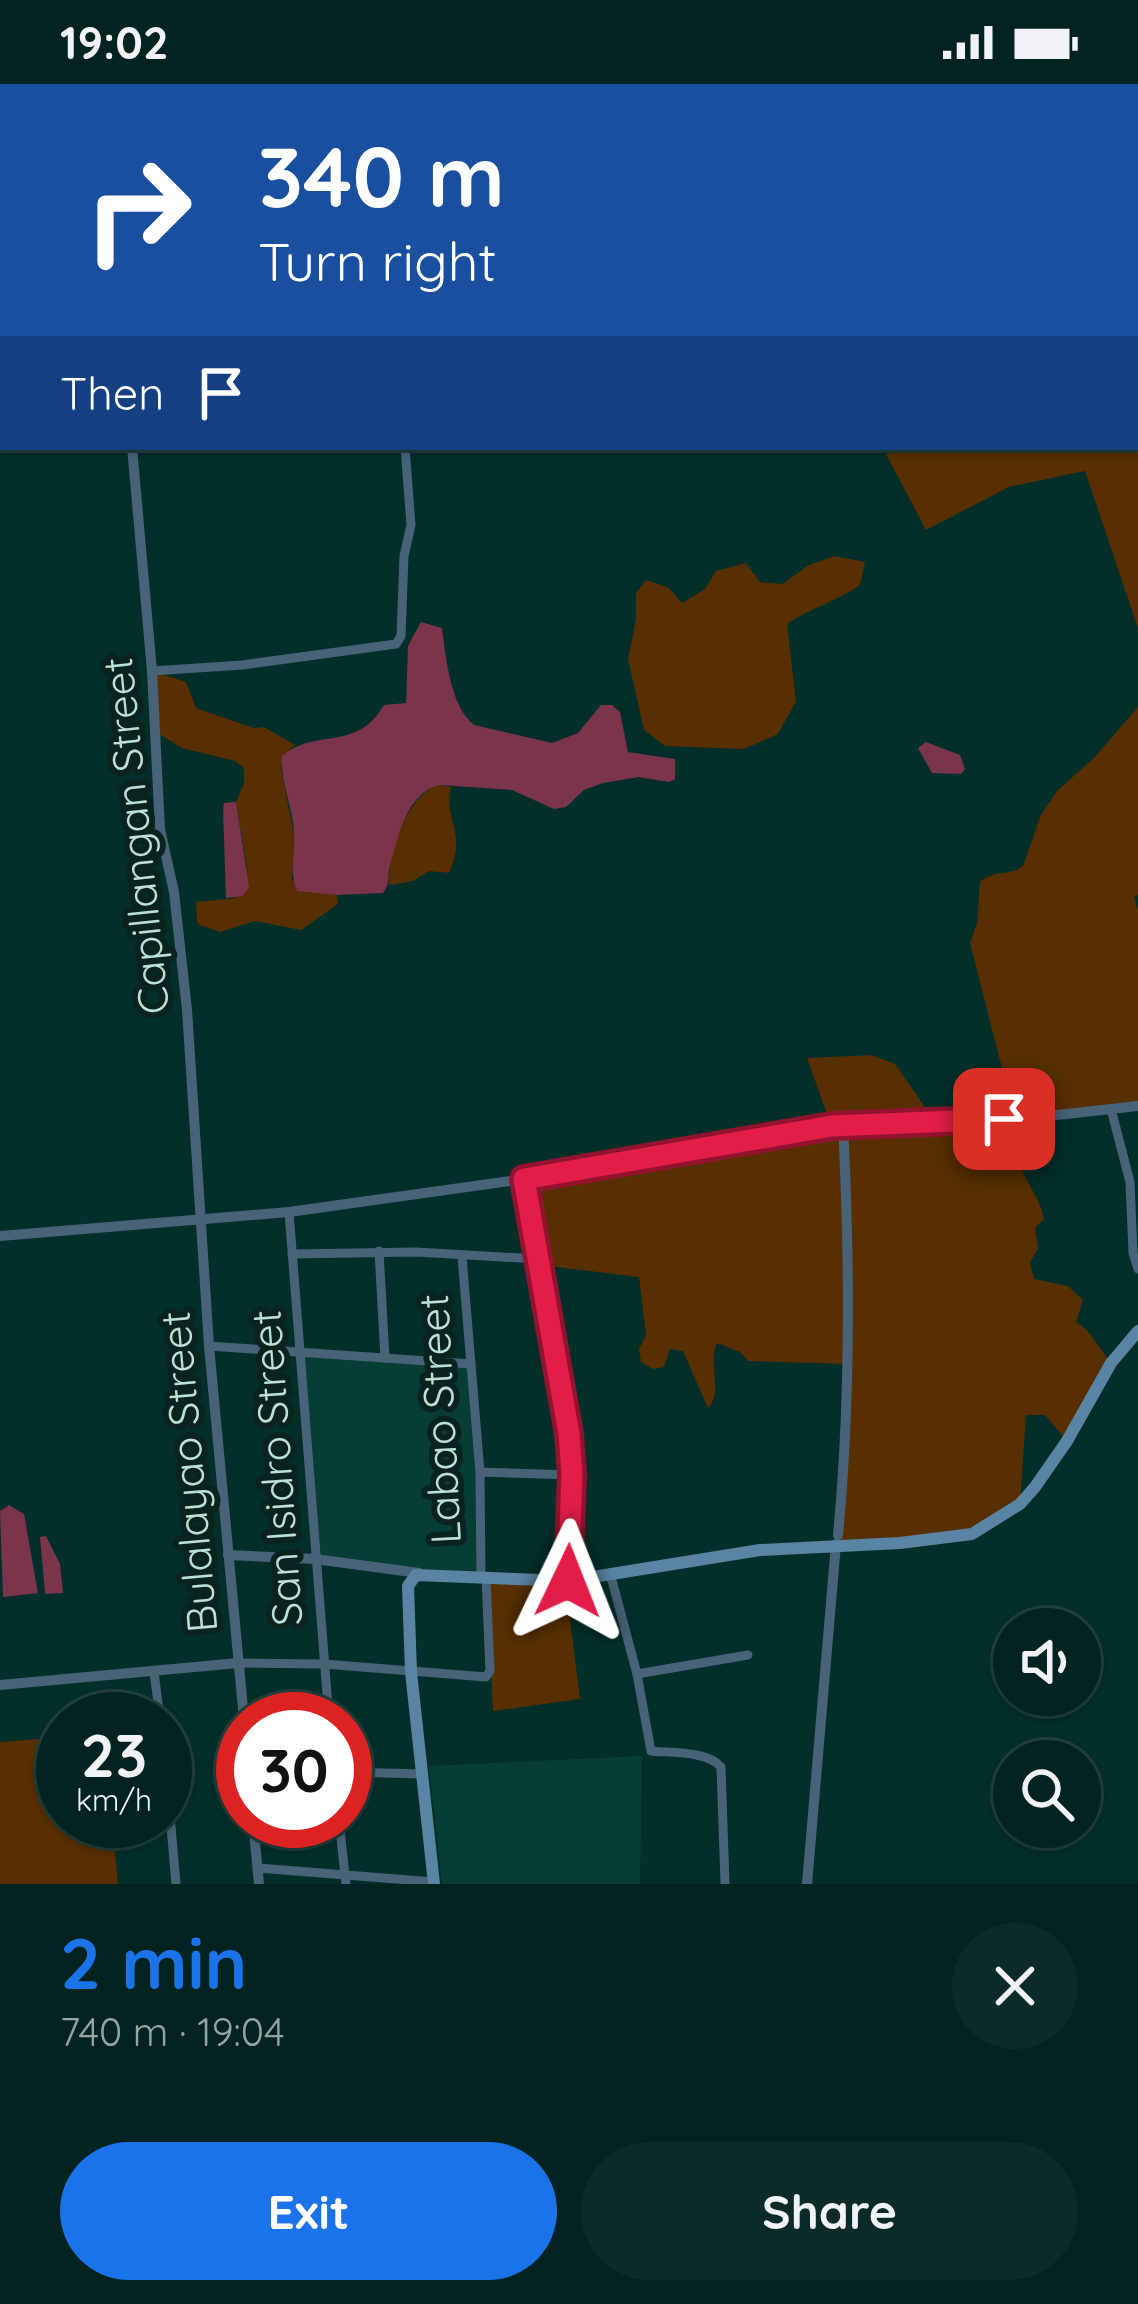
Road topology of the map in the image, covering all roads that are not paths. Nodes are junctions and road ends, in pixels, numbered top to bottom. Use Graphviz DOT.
graph roads {
  1 [pos="131,450"];
  2 [pos="404,450"];
  3 [pos="152,671"];
  4 [pos="1138,1106"];
  5 [pos="1111,1109"];
  6 [pos="844,1125"];
  7 [pos="524,1179"];
  8 [pos="289,1212"];
  9 [pos="199,1218"];
  10 [pos="0,1236"];
  11 [pos="380,1252"];
  12 [pos="292,1254"];
  13 [pos="462,1257"];
  14 [pos="538,1259"];
  15 [pos="1138,1269"];
  16 [pos="1138,1331"];
  17 [pos="208,1346"];
  18 [pos="301,1351"];
  19 [pos="385,1358"];
  20 [pos="471,1364"];
  21 [pos="480,1472"];
  22 [pos="572,1475"];
  23 [pos="837,1540"];
  24 [pos="228,1555"];
  25 [pos="315,1559"];
  26 [pos="610,1573"];
  27 [pos="419,1574"];
  28 [pos="483,1578"];
  29 [pos="568,1581"];
  30 [pos="748,1655"];
  31 [pos="238,1664"];
  32 [pos="324,1664"];
  33 [pos="154,1672"];
  34 [pos="412,1672"];
  35 [pos="637,1674"];
  36 [pos="0,1684"];
  37 [pos="157,1692"];
  38 [pos="241,1692"];
  39 [pos="327,1692"];
  40 [pos="372,1773"];
  41 [pos="423,1774"];
  42 [pos="173,1848"];
  43 [pos="256,1848"];
  44 [pos="342,1848"];
  45 [pos="258,1868"];
  46 [pos="345,1878"];
  47 [pos="434,1883"];
  48 [pos="176,1884"];
  49 [pos="259,1884"];
  50 [pos="725,1884"];
  51 [pos="807,1884"];
  1 -- 3 [label="street, Capillangan Street"];
  2 -- 3 [label="street"];
  3 -- 9 [label="street, Capillangan Street"];
  4 -- 5 [label="street"];
  5 -- 6 [label="street"];
  5 -- 15 [label="street"];
  6 -- 7 [label="street"];
  6 -- 23 [label="street"];
  7 -- 8 [label="street"];
  7 -- 14 [label="street"];
  8 -- 9 [label="street"];
  8 -- 12 [label="street, San Isidro Street"];
  9 -- 10 [label="street"];
  9 -- 17 [label="street, Bulalayao Street"];
  11 -- 12 [label="street"];
  11 -- 13 [label="street"];
  11 -- 19 [label="street"];
  12 -- 18 [label="street, San Isidro Street"];
  13 -- 14 [label="street"];
  13 -- 20 [label="street, Labao Street"];
  14 -- 22 [label="street"];
  16 -- 23 [label="main road"];
  17 -- 18 [label="street"];
  17 -- 24 [label="street, Bulalayao Street"];
  18 -- 19 [label="street"];
  18 -- 25 [label="street, San Isidro Street"];
  19 -- 20 [label="street"];
  20 -- 21 [label="street, Labao Street"];
  21 -- 22 [label="street"];
  21 -- 28 [label="street, Labao Street"];
  22 -- 29 [label="street"];
  23 -- 26 [label="main road"];
  23 -- 51 [label="street"];
  24 -- 25 [label="street"];
  24 -- 31 [label="street, Bulalayao Street"];
  25 -- 27 [label="street"];
  25 -- 32 [label="street, San Isidro Street"];
  26 -- 29 [label="main road"];
  26 -- 35 [label="street"];
  27 -- 28 [label="main road"];
  27 -- 34 [label="main road"];
  28 -- 29 [label="main road"];
  28 -- 34 [label="street, Labao Street"];
  30 -- 35 [label="street"];
  31 -- 32 [label="street"];
  31 -- 33 [label="street"];
  31 -- 38 [label="street, Bulalayao Street"];
  32 -- 34 [label="street"];
  32 -- 39 [label="street, San Isidro Street"];
  33 -- 36 [label="street"];
  33 -- 37 [label="street"];
  34 -- 41 [label="main road"];
  35 -- 50 [label="street"];
  40 -- 41 [label="street"];
  41 -- 47 [label="main road"];
  42 -- 48 [label="street"];
  43 -- 45 [label="street"];
  44 -- 46 [label="street"];
  45 -- 46 [label="street"];
  45 -- 49 [label="street"];
  46 -- 47 [label="street"];
}
